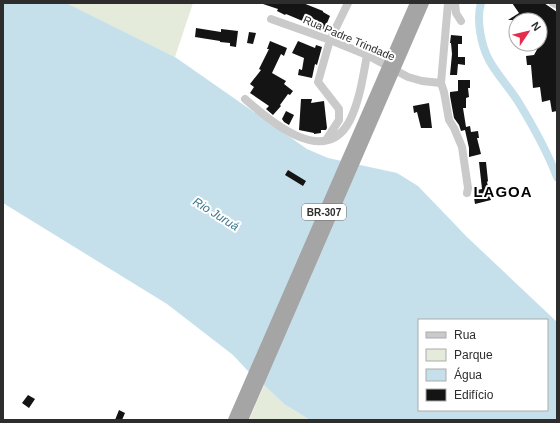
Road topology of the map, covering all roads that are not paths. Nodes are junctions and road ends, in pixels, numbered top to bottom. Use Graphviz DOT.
graph roads {
  1 [pos="348,3"];
  2 [pos="415,3"];
  3 [pos="424,3"];
  4 [pos="448,3"];
  5 [pos="455,3"];
  6 [pos="553,3"];
  7 [pos="557,5"];
  8 [pos="271,19"];
  9 [pos="461,21"];
  10 [pos="330,40"];
  11 [pos="366,56"];
  12 [pos="441,83"];
  13 [pos="245,99"];
  14 [pos="325,142"];
  15 [pos="467,192"];
  16 [pos="233,420"];
  17 [pos="243,420"];
  1 -- 10 [label="street"];
  2 -- 16 [label="main road, BR-307, bridge"];
  3 -- 17 [label="main road, BR-307, bridge"];
  4 -- 12 [label="street"];
  5 -- 9 [label="street"];
  6 -- 7 [label="street"];
  8 -- 10 [label="street, Rua Padre Trindade"];
  10 -- 11 [label="street, Rua Padre Trindade"];
  10 -- 14 [label="street"];
  11 -- 12 [label="street, Rua Padre Trindade"];
  11 -- 14 [label="street"];
  12 -- 15 [label="street"];
  13 -- 14 [label="street"];
}
